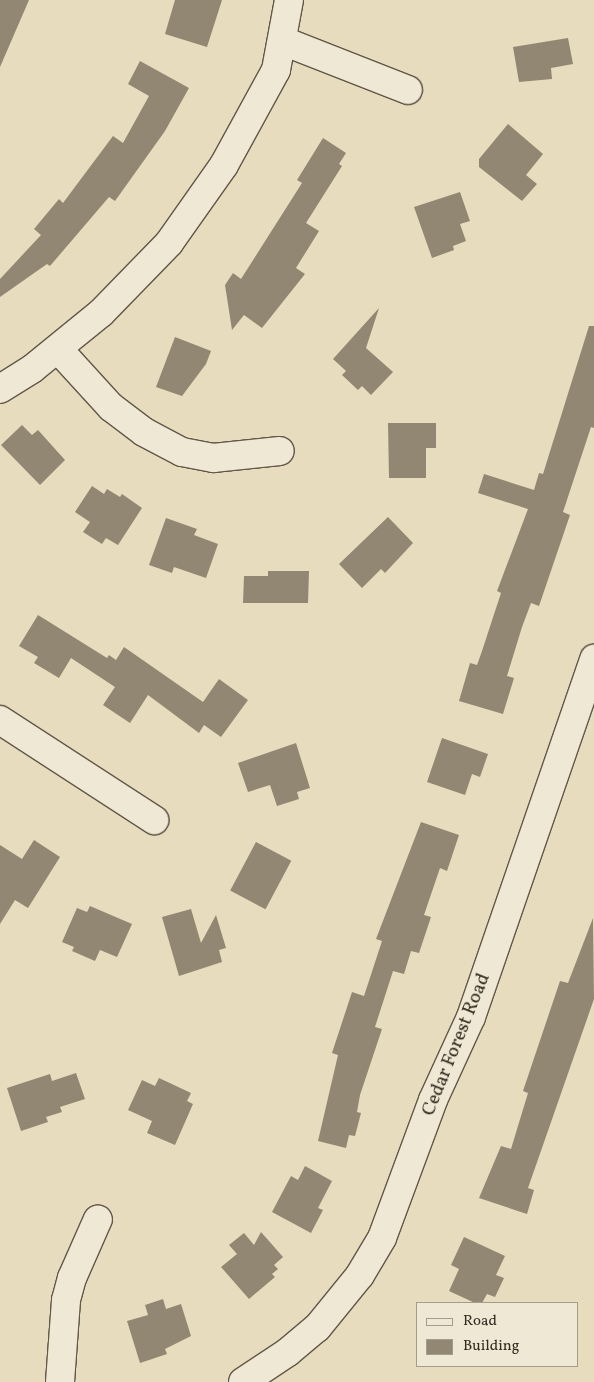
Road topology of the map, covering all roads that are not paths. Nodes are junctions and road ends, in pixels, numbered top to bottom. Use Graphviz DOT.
graph roads {
  1 [pos="289,0"];
  2 [pos="309,0"];
  3 [pos="283,41"];
  4 [pos="408,90"];
  5 [pos="58,349"];
  6 [pos="0,389"];
  7 [pos="280,451"];
  8 [pos="594,659"];
  9 [pos="0,720"];
  10 [pos="154,820"];
  11 [pos="98,1219"];
  12 [pos="60,1382"];
  13 [pos="243,1382"];
  1 -- 3 [label="street"];
  2 -- 3 [label="street"];
  3 -- 4 [label="street"];
  3 -- 5 [label="street"];
  5 -- 6 [label="street"];
  5 -- 7 [label="street"];
  8 -- 13 [label="street, Cedar Forest Road"];
  9 -- 10 [label="street"];
  11 -- 12 [label="street"];
}
